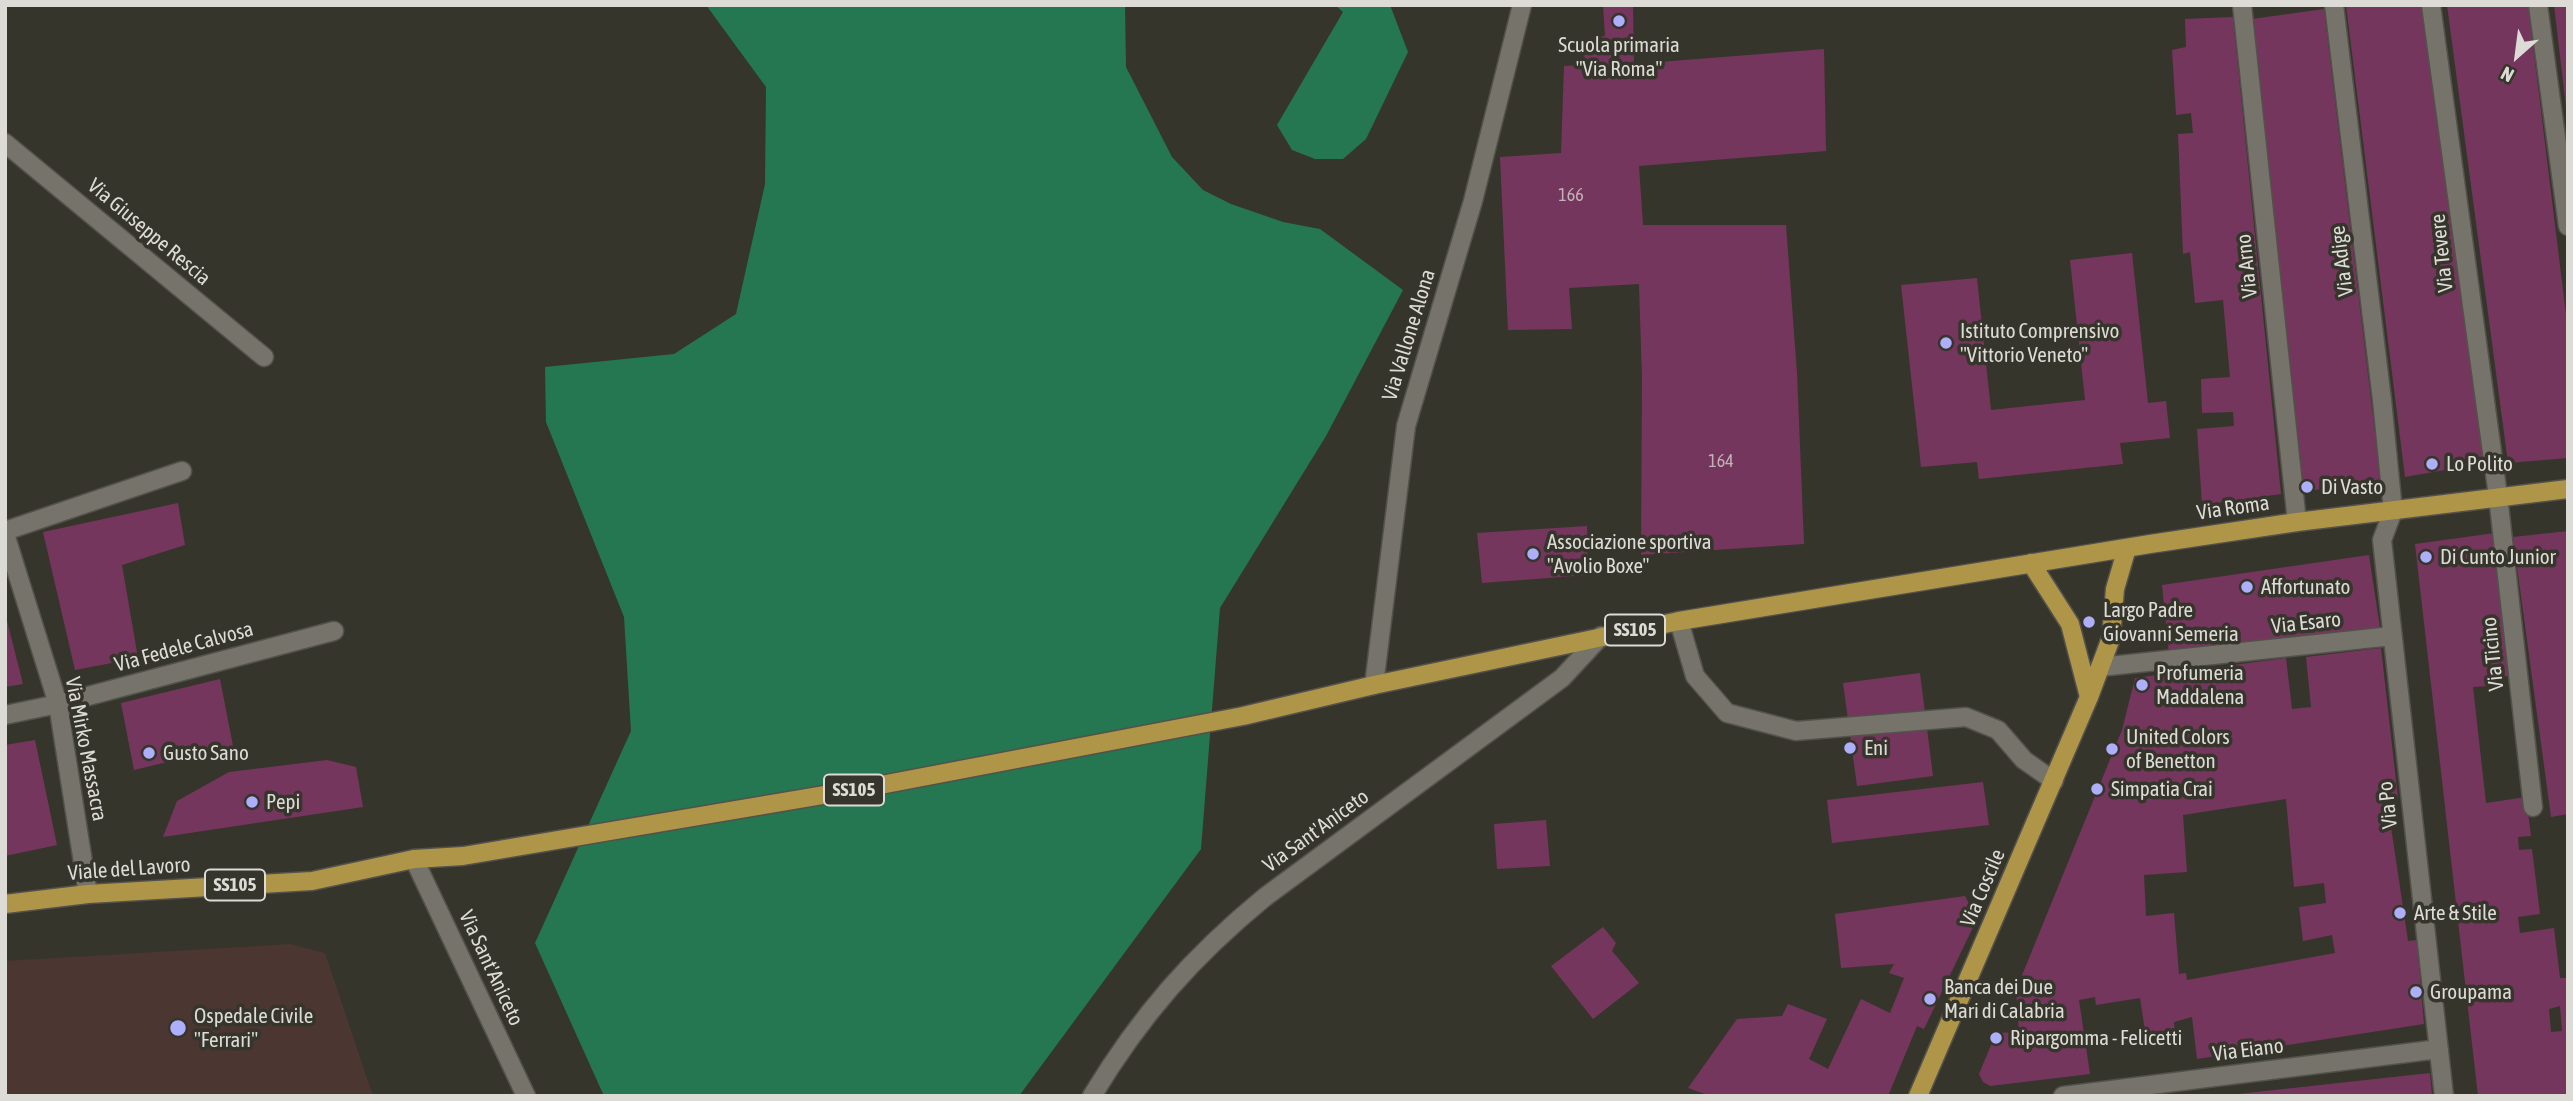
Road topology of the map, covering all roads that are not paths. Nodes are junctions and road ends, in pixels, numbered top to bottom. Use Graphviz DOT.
graph roads {
  1 [pos="1522,5"];
  2 [pos="2242,5"];
  3 [pos="2334,5"];
  4 [pos="2431,5"];
  5 [pos="2538,5"];
  6 [pos="5,143"];
  7 [pos="2568,226"];
  8 [pos="264,357"];
  9 [pos="182,471"];
  10 [pos="2568,489"];
  11 [pos="2498,496"];
  12 [pos="2393,511"];
  13 [pos="2297,522"];
  14 [pos="5,532"];
  15 [pos="2127,548"];
  16 [pos="2031,563"];
  17 [pos="1679,621"];
  18 [pos="334,631"];
  19 [pos="1601,636"];
  20 [pos="2392,636"];
  21 [pos="2100,667"];
  22 [pos="1374,685"];
  23 [pos="2089,697"];
  24 [pos="58,704"];
  25 [pos="5,715"];
  26 [pos="2054,781"];
  27 [pos="2533,807"];
  28 [pos="463,856"];
  29 [pos="414,859"];
  30 [pos="88,894"];
  31 [pos="5,904"];
  32 [pos="2438,1049"];
  33 [pos="526,1096"];
  34 [pos="1092,1096"];
  35 [pos="1918,1096"];
  36 [pos="2063,1096"];
  37 [pos="2444,1096"];
  1 -- 22 [label="street, Via Vallone Alona"];
  2 -- 13 [label="street, Via Arno"];
  3 -- 12 [label="street, Via Adige"];
  4 -- 11 [label="street, Via Tevere"];
  5 -- 7 [label="street"];
  6 -- 8 [label="street, Via Giuseppe Rescia"];
  9 -- 14 [label="street"];
  10 -- 11 [label="main road, Via Roma"];
  11 -- 12 [label="main road, Via Roma"];
  11 -- 27 [label="street, Via Ticino"];
  12 -- 13 [label="main road, Via Roma"];
  12 -- 20 [label="street, Via Po"];
  13 -- 15 [label="main road, Via Roma"];
  14 -- 24 [label="street, Via Mirko Massacra"];
  15 -- 16 [label="main road, Via Roma"];
  15 -- 21 [label="main road, Via Coscile"];
  16 -- 17 [label="main road, SS105 / SS105"];
  16 -- 23 [label="main road"];
  17 -- 19 [label="main road, SS105 / SS105"];
  17 -- 26 [label="street"];
  18 -- 24 [label="street, Via Fedele Calvosa"];
  19 -- 22 [label="main road, SS105 / SS105"];
  19 -- 34 [label="street, Via Sant'Aniceto"];
  20 -- 21 [label="street, Via Esaro"];
  20 -- 32 [label="street, Via Po"];
  21 -- 23 [label="main road, Via Coscile"];
  22 -- 28 [label="main road, SS105 / SS105"];
  23 -- 26 [label="main road, Via Coscile"];
  24 -- 25 [label="street, Via Fedele Calvosa"];
  24 -- 30 [label="street, Via Mirko Massacra"];
  26 -- 35 [label="main road, Via Coscile"];
  28 -- 29 [label="main road, Viale del Lavoro / SS105"];
  29 -- 30 [label="main road, Viale del Lavoro / SS105"];
  29 -- 33 [label="street, Via Sant'Aniceto"];
  30 -- 31 [label="main road, Viale del Lavoro / SS105"];
  32 -- 36 [label="street, Via Eiano"];
  32 -- 37 [label="street, Via Po"];
}
